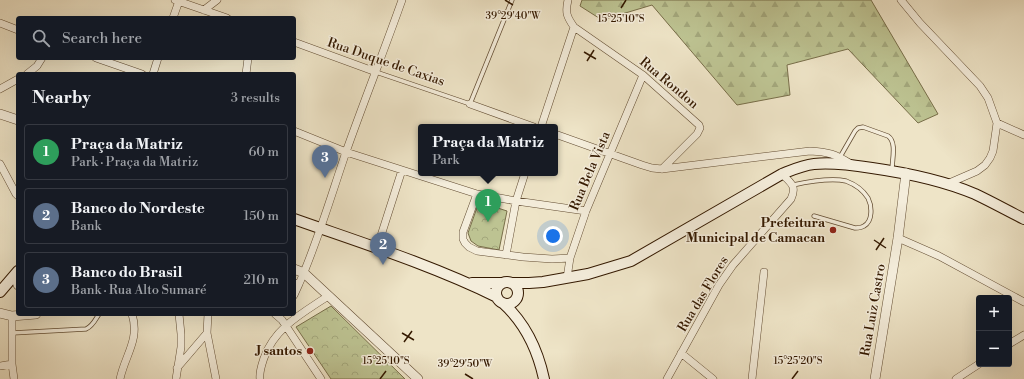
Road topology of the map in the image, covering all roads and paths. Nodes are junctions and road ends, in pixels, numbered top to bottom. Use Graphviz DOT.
graph roads {
  1 [pos="217,0"];
  2 [pos="402,0"];
  3 [pos="512,0"];
  4 [pos="568,0"];
  5 [pos="902,0"];
  6 [pos="177,1"];
  7 [pos="189,2"];
  8 [pos="204,10"];
  9 [pos="173,16"];
  10 [pos="221,16"];
  11 [pos="0,23"];
  12 [pos="574,27"];
  13 [pos="16,29"];
  14 [pos="296,43"];
  15 [pos="41,60"];
  16 [pos="102,60"];
  17 [pos="157,60"];
  18 [pos="248,60"];
  19 [pos="30,72"];
  20 [pos="136,72"];
  21 [pos="154,72"];
  22 [pos="246,72"];
  23 [pos="376,72"];
  24 [pos="643,75"];
  25 [pos="16,80"];
  26 [pos="0,89"];
  27 [pos="470,104"];
  28 [pos="0,114"];
  29 [pos="16,119"];
  30 [pos="997,123"];
  31 [pos="526,124"];
  32 [pos="542,124"];
  33 [pos="296,132"];
  34 [pos="558,135"];
  35 [pos="1024,135"];
  36 [pos="346,152"];
  37 [pos="611,154"];
  38 [pos="840,157"];
  39 [pos="0,164"];
  40 [pos="854,166"];
  41 [pos="662,169"];
  42 [pos="402,170"];
  43 [pos="892,171"];
  44 [pos="906,173"];
  45 [pos="782,174"];
  46 [pos="418,175"];
  47 [pos="421,176"];
  48 [pos="525,176"];
  49 [pos="947,184"];
  50 [pos="793,185"];
  51 [pos="16,194"];
  52 [pos="478,194"];
  53 [pos="516,201"];
  54 [pos="586,211"];
  55 [pos="814,216"];
  56 [pos="1024,219"];
  57 [pos="296,220"];
  58 [pos="321,228"];
  59 [pos="898,238"];
  60 [pos="377,248"];
  61 [pos="506,255"];
  62 [pos="570,258"];
  63 [pos="296,270"];
  64 [pos="764,272"];
  65 [pos="304,273"];
  66 [pos="16,278"];
  67 [pos="567,278"];
  68 [pos="468,283"];
  69 [pos="507,283"];
  70 [pos="297,284"];
  71 [pos="0,292"];
  72 [pos="328,296"];
  73 [pos="500,300"];
  74 [pos="1024,302"];
  75 [pos="296,313"];
  76 [pos="0,314"];
  77 [pos="12,316"];
  78 [pos="16,316"];
  79 [pos="97,316"];
  80 [pos="133,316"];
  81 [pos="178,316"];
  82 [pos="208,316"];
  83 [pos="284,320"];
  84 [pos="207,333"];
  85 [pos="12,334"];
  86 [pos="1024,335"];
  87 [pos="1012,342"];
  88 [pos="681,353"];
  89 [pos="12,364"];
  90 [pos="0,366"];
  91 [pos="976,366"];
  92 [pos="177,369"];
  93 [pos="14,379"];
  94 [pos="120,379"];
  95 [pos="176,379"];
  96 [pos="216,379"];
  97 [pos="260,379"];
  98 [pos="321,379"];
  99 [pos="418,379"];
  100 [pos="544,379"];
  101 [pos="667,379"];
  102 [pos="713,379"];
  103 [pos="752,379"];
  104 [pos="875,379"];
  105 [pos="956,379"];
  1 -- 8 [label="street"];
  2 -- 23 [label="street"];
  3 -- 27 [label="lane"];
  4 -- 12 [label="street"];
  5 -- 30 [label="street"];
  6 -- 7 [label="street"];
  6 -- 9 [label="street"];
  7 -- 8 [label="street"];
  8 -- 10 [label="street"];
  11 -- 13 [label="street"];
  12 -- 24 [label="street, Rua Rondon"];
  12 -- 32 [label="street"];
  14 -- 23 [label="street, Rua Duque de Caxias"];
  15 -- 19 [label="street"];
  16 -- 20 [label="street"];
  17 -- 21 [label="street"];
  18 -- 22 [label="street"];
  23 -- 27 [label="lane, Rua Duque de Caxias"];
  23 -- 36 [label="street"];
  24 -- 37 [label="street, Rua Bela Vista"];
  24 -- 41 [label="street, Rua Rondon"];
  25 -- 26 [label="street"];
  27 -- 31 [label="street"];
  28 -- 29 [label="street"];
  30 -- 35 [label="street"];
  30 -- 49 [label="street"];
  33 -- 36 [label="street"];
  34 -- 37 [label="street"];
  36 -- 42 [label="street"];
  36 -- 58 [label="street"];
  37 -- 41 [label="street"];
  37 -- 54 [label="street, Rua Bela Vista"];
  38 -- 40 [label="street"];
  38 -- 41 [label="street"];
  38 -- 43 [label="lane"];
  39 -- 51 [label="street"];
  40 -- 43 [label="main road"];
  40 -- 45 [label="main road"];
  42 -- 46 [label="street"];
  42 -- 60 [label="street"];
  43 -- 44 [label="main road"];
  44 -- 49 [label="main road"];
  44 -- 59 [label="street, Rua Luiz Castro"];
  45 -- 50 [label="street"];
  45 -- 67 [label="main road"];
  47 -- 52 [label="street"];
  48 -- 53 [label="street"];
  49 -- 56 [label="main road"];
  50 -- 55 [label="lane"];
  50 -- 88 [label="street, Rua das Flores"];
  52 -- 53 [label="street"];
  52 -- 61 [label="street"];
  53 -- 54 [label="street"];
  53 -- 61 [label="street"];
  54 -- 62 [label="street, Rua Bela Vista"];
  57 -- 58 [label="main road"];
  58 -- 60 [label="main road"];
  58 -- 65 [label="street"];
  59 -- 74 [label="street"];
  59 -- 104 [label="street, Rua Luiz Castro"];
  60 -- 68 [label="main road"];
  61 -- 62 [label="street"];
  62 -- 67 [label="street, Rua Bela Vista"];
  63 -- 65 [label="street"];
  64 -- 103 [label="street"];
  65 -- 70 [label="street"];
  65 -- 72 [label="street"];
  66 -- 71 [label="main road"];
  67 -- 69 [label="main road"];
  68 -- 69 [label="main road"];
  68 -- 73 [label="main road"];
  69 -- 73 [label="main road"];
  69 -- 73 [label="main road"];
  72 -- 75 [label="street"];
  72 -- 99 [label="street"];
  73 -- 100 [label="main road"];
  76 -- 77 [label="street"];
  77 -- 78 [label="street"];
  77 -- 85 [label="street"];
  79 -- 85 [label="lane"];
  80 -- 94 [label="street"];
  81 -- 92 [label="street"];
  82 -- 84 [label="street"];
  83 -- 97 [label="street"];
  83 -- 98 [label="street"];
  84 -- 92 [label="street"];
  84 -- 96 [label="street"];
  85 -- 89 [label="street"];
  86 -- 87 [label="street"];
  88 -- 101 [label="street, Rua das Flores"];
  88 -- 102 [label="street"];
  89 -- 90 [label="street"];
  89 -- 93 [label="street"];
  91 -- 105 [label="street"];
  92 -- 95 [label="street"];
}
